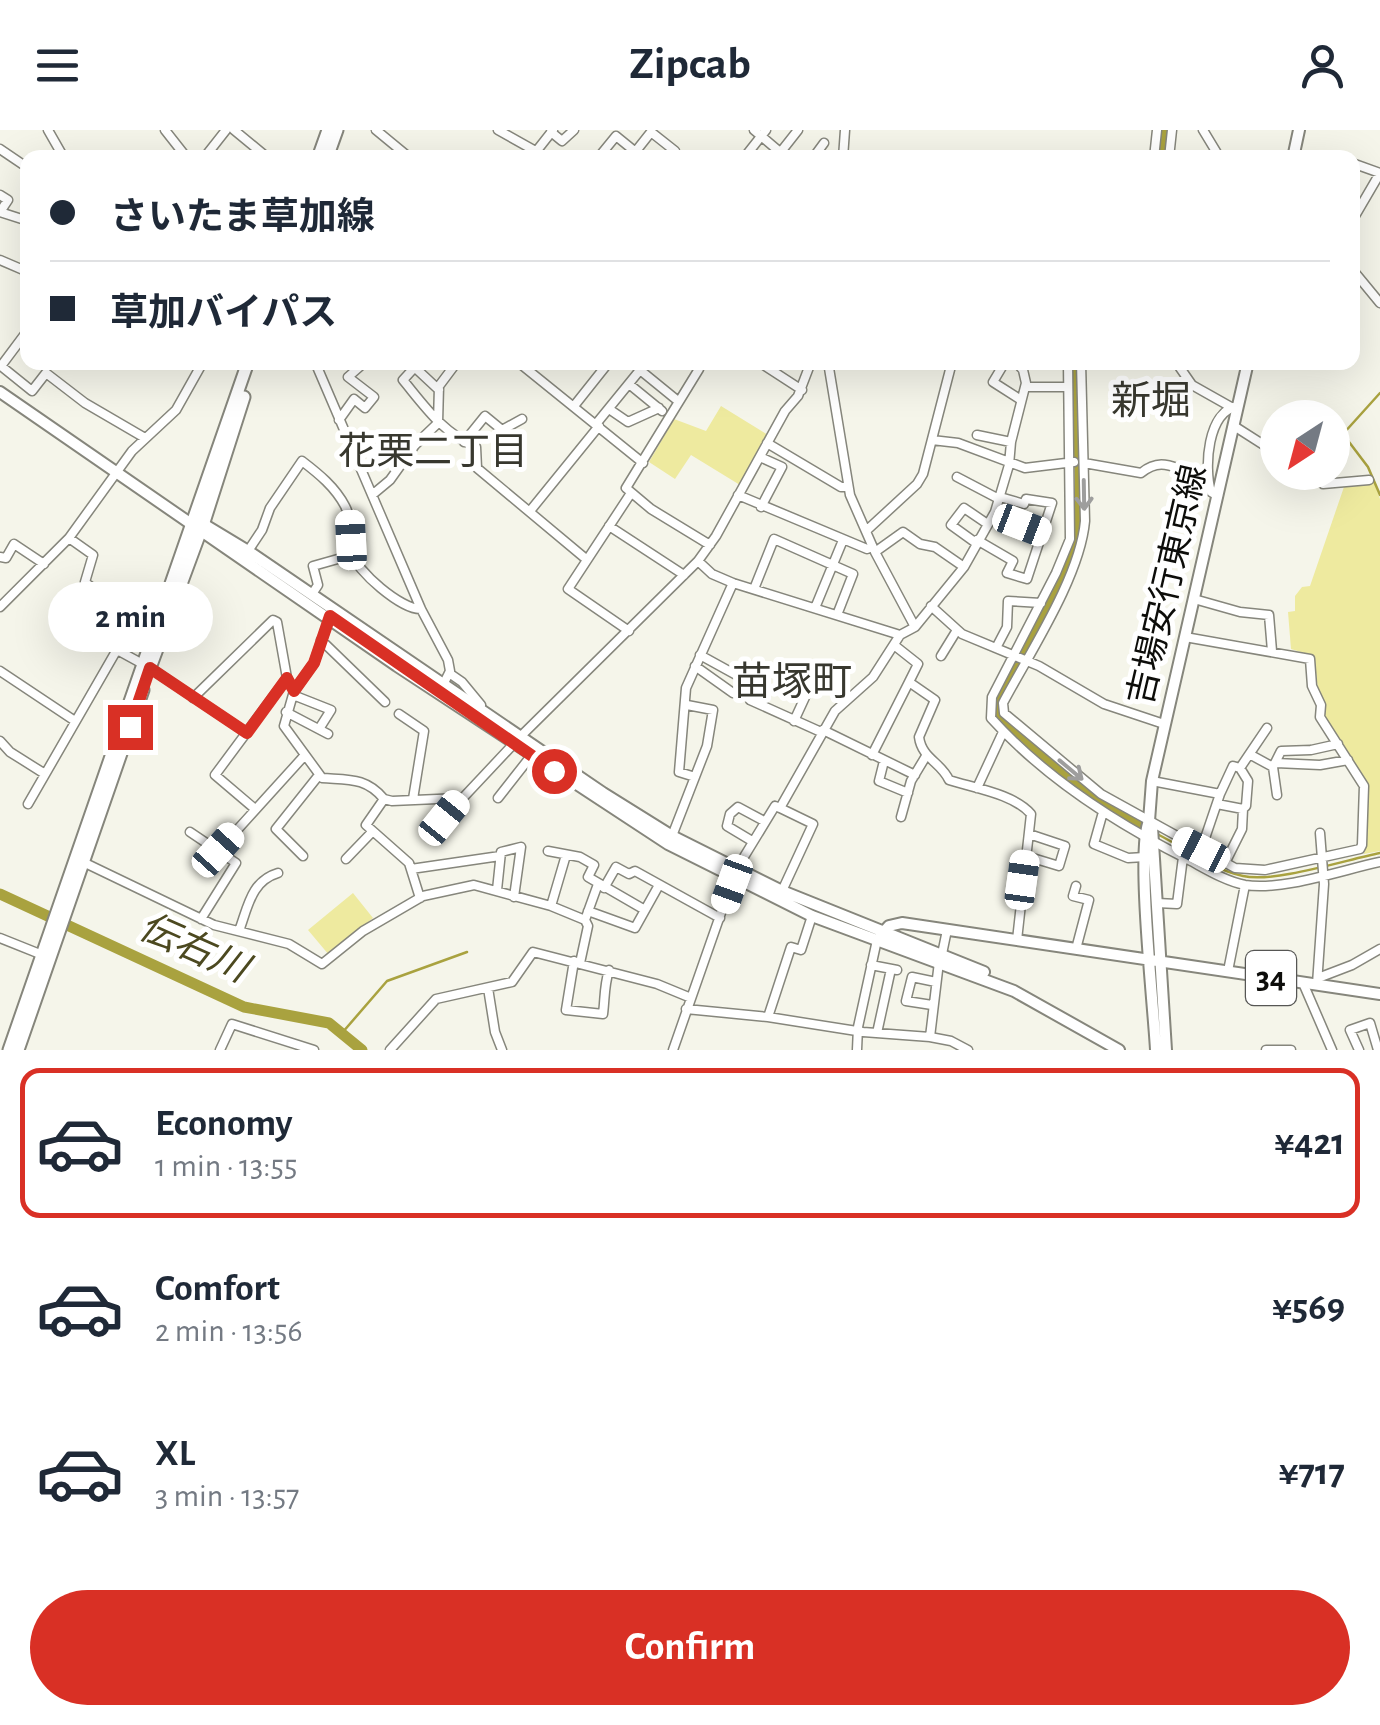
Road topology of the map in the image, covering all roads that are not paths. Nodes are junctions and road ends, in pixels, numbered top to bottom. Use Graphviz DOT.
graph roads {
  1 [pos="164,130"];
  2 [pos="226,130"];
  3 [pos="234,130"];
  4 [pos="376,130"];
  5 [pos="498,130"];
  6 [pos="574,130"];
  7 [pos="552,131"];
  8 [pos="824,143"];
  9 [pos="181,150"];
  10 [pos="210,150"];
  11 [pos="258,150"];
  12 [pos="400,150"];
  13 [pos="528,150"];
  14 [pos="605,150"];
  15 [pos="635,150"];
  16 [pos="642,150"];
  17 [pos="668,150"];
  18 [pos="818,150"];
  19 [pos="1360,166"];
  20 [pos="0,195"];
  21 [pos="1360,207"];
  22 [pos="0,212"];
  23 [pos="1360,280"];
  24 [pos="1380,306"];
  25 [pos="20,341"];
  26 [pos="1,366"];
  27 [pos="199,370"];
  28 [pos="246,370"];
  29 [pos="253,370"];
  30 [pos="318,370"];
  31 [pos="356,370"];
  32 [pos="409,370"];
  33 [pos="417,370"];
  34 [pos="452,370"];
  35 [pos="528,370"];
  36 [pos="603,370"];
  37 [pos="698,370"];
  38 [pos="771,370"];
  39 [pos="808,370"];
  40 [pos="830,370"];
  41 [pos="950,370"];
  42 [pos="1001,370"];
  43 [pos="1023,370"];
  44 [pos="1068,370"];
  45 [pos="1082,370"];
  46 [pos="1182,370"];
  47 [pos="1246,370"];
  48 [pos="629,384"];
  49 [pos="1068,386"];
  50 [pos="1025,387"];
  51 [pos="439,390"];
  52 [pos="802,390"];
  53 [pos="0,392"];
  54 [pos="1021,400"];
  55 [pos="678,401"];
  56 [pos="574,406"];
  57 [pos="1235,406"];
  58 [pos="659,408"];
  59 [pos="609,409"];
  60 [pos="670,417"];
  61 [pos="522,418"];
  62 [pos="340,420"];
  63 [pos="438,423"];
  64 [pos="598,425"];
  65 [pos="1234,426"];
  66 [pos="976,435"];
  67 [pos="146,438"];
  68 [pos="932,440"];
  69 [pos="464,442"];
  70 [pos="1010,442"];
  71 [pos="1260,443"];
  72 [pos="767,444"];
  73 [pos="760,457"];
  74 [pos="1070,462"];
  75 [pos="1084,462"];
  76 [pos="643,463"];
  77 [pos="1009,465"];
  78 [pos="117,470"];
  79 [pos="1207,474"];
  80 [pos="956,477"];
  81 [pos="1369,480"];
  82 [pos="1350,482"];
  83 [pos="848,487"];
  84 [pos="631,493"];
  85 [pos="372,495"];
  86 [pos="738,495"];
  87 [pos="1218,496"];
  88 [pos="1000,498"];
  89 [pos="761,506"];
  90 [pos="530,510"];
  91 [pos="995,512"];
  92 [pos="986,523"];
  93 [pos="198,525"];
  94 [pos="609,526"];
  95 [pos="866,531"];
  96 [pos="1044,534"];
  97 [pos="69,538"];
  98 [pos="842,540"];
  99 [pos="977,542"];
  100 [pos="710,544"];
  101 [pos="248,550"];
  102 [pos="874,550"];
  103 [pos="352,554"];
  104 [pos="0,557"];
  105 [pos="586,560"];
  106 [pos="698,561"];
  107 [pos="44,564"];
  108 [pos="832,566"];
  109 [pos="964,567"];
  110 [pos="684,574"];
  111 [pos="733,582"];
  112 [pos="754,589"];
  113 [pos="312,594"];
  114 [pos="1194,598"];
  115 [pos="87,602"];
  116 [pos="1041,603"];
  117 [pos="931,606"];
  118 [pos="0,607"];
  119 [pos="815,608"];
  120 [pos="421,610"];
  121 [pos="837,615"];
  122 [pos="330,616"];
  123 [pos="914,627"];
  124 [pos="956,630"];
  125 [pos="630,631"];
  126 [pos="900,635"];
  127 [pos="1185,637"];
  128 [pos="321,640"];
  129 [pos="894,645"];
  130 [pos="996,648"];
  131 [pos="1272,651"];
  132 [pos="700,655"];
  133 [pos="941,656"];
  134 [pos="1013,656"];
  135 [pos="1025,661"];
  136 [pos="147,666"];
  137 [pos="695,666"];
  138 [pos="0,672"];
  139 [pos="449,673"];
  140 [pos="766,676"];
  141 [pos="287,678"];
  142 [pos="909,682"];
  143 [pos="758,687"];
  144 [pos="440,689"];
  145 [pos="294,693"];
  146 [pos="733,693"];
  147 [pos="806,695"];
  148 [pos="193,698"];
  149 [pos="384,702"];
  150 [pos="687,705"];
  151 [pos="479,710"];
  152 [pos="286,712"];
  153 [pos="400,714"];
  154 [pos="794,720"];
  155 [pos="75,721"];
  156 [pos="1164,724"];
  157 [pos="1267,728"];
  158 [pos="822,731"];
  159 [pos="1003,732"];
  160 [pos="247,733"];
  161 [pos="517,740"];
  162 [pos="0,741"];
  163 [pos="1338,744"];
  164 [pos="872,754"];
  165 [pos="306,755"];
  166 [pos="1251,755"];
  167 [pos="531,756"];
  168 [pos="926,756"];
  169 [pos="1348,760"];
  170 [pos="884,761"];
  171 [pos="1274,765"];
  172 [pos="1240,768"];
  173 [pos="45,774"];
  174 [pos="915,775"];
  175 [pos="319,776"];
  176 [pos="695,777"];
  177 [pos="1152,781"];
  178 [pos="977,788"];
  179 [pos="908,794"];
  180 [pos="1220,794"];
  181 [pos="1277,796"];
  182 [pos="413,798"];
  183 [pos="460,798"];
  184 [pos="498,798"];
  185 [pos="384,799"];
  186 [pos="28,804"];
  187 [pos="1217,804"];
  188 [pos="780,808"];
  189 [pos="255,809"];
  190 [pos="1243,809"];
  191 [pos="1103,812"];
  192 [pos="901,817"];
  193 [pos="444,818"];
  194 [pos="764,822"];
  195 [pos="190,832"];
  196 [pos="372,832"];
  197 [pos="1149,832"];
  198 [pos="1320,833"];
  199 [pos="1028,834"];
  200 [pos="672,836"];
  201 [pos="752,840"];
  202 [pos="218,850"];
  203 [pos="1201,850"];
  204 [pos="548,852"];
  205 [pos="566,854"];
  206 [pos="303,856"];
  207 [pos="500,856"];
  208 [pos="1026,856"];
  209 [pos="1145,857"];
  210 [pos="1183,857"];
  211 [pos="346,859"];
  212 [pos="1320,861"];
  213 [pos="84,862"];
  214 [pos="1380,862"];
  215 [pos="1225,863"];
  216 [pos="411,869"];
  217 [pos="278,874"];
  218 [pos="735,874"];
  219 [pos="1322,874"];
  220 [pos="1245,884"];
  221 [pos="660,885"];
  222 [pos="602,886"];
  223 [pos="1076,886"];
  224 [pos="497,890"];
  225 [pos="782,891"];
  226 [pos="514,896"];
  227 [pos="420,898"];
  228 [pos="1157,903"];
  229 [pos="551,906"];
  230 [pos="644,910"];
  231 [pos="587,915"];
  232 [pos="59,916"];
  233 [pos="812,916"];
  234 [pos="720,918"];
  235 [pos="201,919"];
  236 [pos="947,930"];
  237 [pos="238,932"];
  238 [pos="880,936"];
  239 [pos="0,938"];
  240 [pos="1017,940"];
  241 [pos="1076,949"];
  242 [pos="1380,949"];
  243 [pos="45,956"];
  244 [pos="941,958"];
  245 [pos="1156,960"];
  246 [pos="577,962"];
  247 [pos="871,965"];
  248 [pos="609,970"];
  249 [pos="1228,971"];
  250 [pos="1317,981"];
  251 [pos="936,982"];
  252 [pos="1302,983"];
  253 [pos="488,988"];
  254 [pos="1380,994"];
  255 [pos="690,998"];
  256 [pos="932,1006"];
  257 [pos="686,1009"];
  258 [pos="768,1017"];
  259 [pos="858,1032"];
  260 [pos="877,1032"];
  261 [pos="930,1037"];
  262 [pos="9,1050"];
  263 [pos="18,1050"];
  264 [pos="220,1050"];
  265 [pos="314,1050"];
  266 [pos="390,1050"];
  267 [pos="502,1050"];
  268 [pos="673,1050"];
  269 [pos="856,1050"];
  270 [pos="968,1050"];
  271 [pos="1119,1050"];
  272 [pos="1156,1050"];
  273 [pos="1166,1050"];
  274 [pos="1266,1050"];
  275 [pos="1291,1050"];
  276 [pos="1332,1050"];
  277 [pos="1358,1050"];
  278 [pos="1378,1050"];
  1 -- 9 [label="street"];
  2 -- 10 [label="street"];
  3 -- 11 [label="street"];
  4 -- 12 [label="street"];
  5 -- 13 [label="street"];
  6 -- 7 [label="street"];
  8 -- 18 [label="street"];
  14 -- 15 [label="street"];
  16 -- 17 [label="street"];
  19 -- 21 [label="street"];
  20 -- 22 [label="street"];
  23 -- 24 [label="street"];
  25 -- 26 [label="street"];
  26 -- 67 [label="street"];
  27 -- 67 [label="street"];
  28 -- 93 [label="highway"];
  29 -- 93 [label="highway"];
  30 -- 62 [label="street"];
  31 -- 62 [label="street"];
  32 -- 63 [label="street"];
  33 -- 51 [label="street"];
  34 -- 51 [label="street"];
  35 -- 56 [label="street"];
  36 -- 56 [label="street"];
  37 -- 55 [label="street"];
  38 -- 52 [label="street"];
  39 -- 52 [label="street"];
  40 -- 83 [label="street"];
  41 -- 68 [label="street"];
  42 -- 54 [label="street"];
  43 -- 50 [label="street"];
  44 -- 49 [label="street"];
  45 -- 75 [label="street"];
  46 -- 57 [label="street"];
  47 -- 57 [label="main road, 吉場安行東京線"];
  48 -- 55 [label="street"];
  48 -- 58 [label="street"];
  48 -- 59 [label="street"];
  49 -- 50 [label="street"];
  49 -- 74 [label="street"];
  50 -- 54 [label="street"];
  51 -- 63 [label="street"];
  52 -- 72 [label="street"];
  53 -- 78 [label="main road, 34"];
  54 -- 70 [label="street"];
  55 -- 60 [label="street"];
  56 -- 64 [label="street"];
  57 -- 65 [label="main road, 吉場安行東京線"];
  57 -- 79 [label="street"];
  58 -- 59 [label="street"];
  58 -- 60 [label="street"];
  59 -- 64 [label="street"];
  60 -- 76 [label="street"];
  61 -- 69 [label="street"];
  62 -- 85 [label="street"];
  63 -- 69 [label="street"];
  63 -- 85 [label="street"];
  64 -- 76 [label="street"];
  64 -- 90 [label="street"];
  65 -- 71 [label="street"];
  65 -- 87 [label="main road, 吉場安行東京線"];
  66 -- 70 [label="street"];
  67 -- 78 [label="street"];
  68 -- 77 [label="street"];
  68 -- 95 [label="street"];
  69 -- 90 [label="street"];
  70 -- 77 [label="street"];
  72 -- 73 [label="street"];
  72 -- 83 [label="street"];
  73 -- 86 [label="street"];
  73 -- 89 [label="street"];
  74 -- 75 [label="street"];
  74 -- 77 [label="street"];
  74 -- 116 [label="street"];
  75 -- 79 [label="street"];
  75 -- 135 [label="street, one-way"];
  76 -- 84 [label="street"];
  77 -- 88 [label="street"];
  78 -- 93 [label="main road, 34"];
  78 -- 97 [label="street"];
  79 -- 87 [label="street"];
  80 -- 88 [label="street"];
  81 -- 82 [label="street"];
  83 -- 95 [label="street"];
  84 -- 94 [label="street"];
  84 -- 100 [label="street"];
  85 -- 120 [label="street"];
  86 -- 89 [label="street"];
  86 -- 100 [label="street"];
  87 -- 114 [label="main road, 吉場安行東京線"];
  88 -- 91 [label="street"];
  88 -- 96 [label="street"];
  89 -- 98 [label="street"];
  90 -- 105 [label="street"];
  91 -- 92 [label="street"];
  91 -- 96 [label="street"];
  92 -- 99 [label="street"];
  92 -- 99 [label="street"];
  93 -- 101 [label="main road, 34"];
  93 -- 122 [label="main road, 34"];
  93 -- 136 [label="highway"];
  94 -- 105 [label="street"];
  94 -- 110 [label="street"];
  95 -- 102 [label="street"];
  96 -- 99 [label="street"];
  97 -- 107 [label="street"];
  97 -- 115 [label="street"];
  98 -- 102 [label="street"];
  98 -- 108 [label="street"];
  99 -- 109 [label="street"];
  100 -- 106 [label="street"];
  101 -- 103 [label="street"];
  101 -- 113 [label="main road, 34"];
  102 -- 109 [label="street"];
  102 -- 123 [label="street"];
  103 -- 113 [label="street"];
  103 -- 120 [label="street"];
  104 -- 107 [label="street"];
  105 -- 125 [label="street"];
  106 -- 110 [label="street"];
  106 -- 111 [label="street"];
  107 -- 118 [label="street"];
  108 -- 112 [label="street"];
  108 -- 119 [label="street"];
  108 -- 121 [label="street"];
  109 -- 117 [label="street"];
  110 -- 125 [label="street"];
  111 -- 112 [label="street"];
  111 -- 132 [label="street"];
  112 -- 119 [label="street"];
  113 -- 144 [label="main road, 34"];
  114 -- 127 [label="main road, 吉場安行東京線"];
  114 -- 131 [label="street"];
  116 -- 130 [label="street"];
  116 -- 134 [label="street"];
  117 -- 123 [label="street"];
  117 -- 124 [label="street"];
  119 -- 121 [label="street"];
  120 -- 139 [label="street"];
  121 -- 126 [label="street"];
  122 -- 128 [label="street"];
  122 -- 144 [label="main road, 34"];
  123 -- 126 [label="street"];
  124 -- 130 [label="street"];
  124 -- 133 [label="street"];
  125 -- 161 [label="street"];
  126 -- 129 [label="street"];
  127 -- 131 [label="street"];
  127 -- 156 [label="main road, 吉場安行東京線"];
  128 -- 145 [label="street"];
  128 -- 149 [label="street"];
  129 -- 142 [label="street"];
  129 -- 158 [label="street"];
  130 -- 134 [label="street"];
  131 -- 163 [label="street"];
  132 -- 137 [label="street"];
  132 -- 143 [label="street"];
  134 -- 135 [label="street"];
  134 -- 159 [label="street"];
  135 -- 156 [label="street"];
  135 -- 197 [label="street, one-way"];
  136 -- 148 [label="street"];
  136 -- 155 [label="street"];
  136 -- 213 [label="highway"];
  136 -- 232 [label="highway"];
  137 -- 146 [label="street"];
  137 -- 150 [label="street"];
  138 -- 155 [label="street"];
  139 -- 144 [label="street"];
  139 -- 151 [label="street"];
  140 -- 143 [label="street"];
  141 -- 145 [label="street"];
  141 -- 148 [label="street"];
  141 -- 160 [label="street"];
  142 -- 164 [label="street"];
  142 -- 168 [label="street"];
  143 -- 154 [label="street"];
  144 -- 151 [label="main road, 34"];
  144 -- 161 [label="main road, 34"];
  145 -- 152 [label="street"];
  145 -- 152 [label="street"];
  147 -- 154 [label="street"];
  148 -- 160 [label="street"];
  150 -- 176 [label="street"];
  150 -- 176 [label="street"];
  151 -- 161 [label="main road, 34"];
  152 -- 165 [label="street"];
  153 -- 182 [label="street"];
  154 -- 158 [label="street"];
  155 -- 173 [label="street"];
  156 -- 177 [label="main road, 吉場安行東京線"];
  157 -- 166 [label="street"];
  158 -- 164 [label="street"];
  158 -- 188 [label="street"];
  159 -- 178 [label="street"];
  159 -- 191 [label="street"];
  160 -- 189 [label="street"];
  161 -- 167 [label="main road, 34"];
  161 -- 183 [label="street"];
  161 -- 200 [label="main road, 34"];
  162 -- 173 [label="street"];
  163 -- 169 [label="street"];
  163 -- 171 [label="street"];
  164 -- 170 [label="street"];
  165 -- 175 [label="street"];
  165 -- 189 [label="street"];
  166 -- 171 [label="street"];
  166 -- 172 [label="street"];
  167 -- 184 [label="street"];
  167 -- 218 [label="main road, 34"];
  168 -- 174 [label="street"];
  168 -- 178 [label="street"];
  169 -- 171 [label="street"];
  169 -- 212 [label="street"];
  170 -- 174 [label="street"];
  170 -- 179 [label="street"];
  171 -- 181 [label="street"];
  172 -- 180 [label="street"];
  172 -- 190 [label="street"];
  173 -- 186 [label="street"];
  174 -- 179 [label="street"];
  175 -- 185 [label="street"];
  175 -- 206 [label="street"];
  176 -- 200 [label="street"];
  177 -- 180 [label="street"];
  177 -- 197 [label="main road, 吉場安行東京線"];
  178 -- 199 [label="street"];
  179 -- 192 [label="street"];
  180 -- 187 [label="street"];
  182 -- 183 [label="street"];
  182 -- 185 [label="street"];
  183 -- 193 [label="street"];
  185 -- 196 [label="street"];
  187 -- 190 [label="street"];
  187 -- 203 [label="street"];
  188 -- 194 [label="street"];
  188 -- 225 [label="street"];
  189 -- 202 [label="street"];
  190 -- 215 [label="street"];
  191 -- 197 [label="street"];
  191 -- 209 [label="street"];
  194 -- 201 [label="street"];
  194 -- 201 [label="street"];
  195 -- 202 [label="street"];
  196 -- 211 [label="street"];
  196 -- 216 [label="street"];
  197 -- 203 [label="street"];
  197 -- 209 [label="main road, 吉場安行東京線"];
  197 -- 210 [label="street"];
  197 -- 228 [label="main road, 吉場安行東京線"];
  198 -- 212 [label="street"];
  199 -- 208 [label="street"];
  199 -- 208 [label="street"];
  200 -- 218 [label="main road, 34"];
  201 -- 218 [label="street"];
  202 -- 235 [label="street"];
  203 -- 215 [label="street"];
  204 -- 205 [label="street"];
  205 -- 222 [label="street"];
  205 -- 229 [label="street"];
  207 -- 216 [label="street"];
  207 -- 224 [label="street"];
  207 -- 226 [label="street"];
  208 -- 240 [label="street"];
  209 -- 245 [label="main road, 吉場安行東京線"];
  210 -- 220 [label="street"];
  210 -- 228 [label="street"];
  212 -- 215 [label="street"];
  212 -- 219 [label="street"];
  213 -- 232 [label="highway"];
  213 -- 235 [label="street"];
  214 -- 219 [label="street"];
  216 -- 227 [label="street"];
  217 -- 237 [label="street"];
  218 -- 225 [label="main road, 34"];
  218 -- 233 [label="main road, 34"];
  218 -- 234 [label="street"];
  219 -- 220 [label="street"];
  219 -- 250 [label="street"];
  220 -- 249 [label="street"];
  221 -- 222 [label="street"];
  221 -- 230 [label="street"];
  221 -- 234 [label="street"];
  222 -- 230 [label="street"];
  222 -- 231 [label="street"];
  223 -- 241 [label="street"];
  224 -- 226 [label="street"];
  224 -- 227 [label="street"];
  225 -- 238 [label="main road, 34"];
  226 -- 229 [label="street"];
  227 -- 237 [label="street"];
  228 -- 245 [label="main road, 吉場安行東京線"];
  229 -- 231 [label="street"];
  230 -- 231 [label="street"];
  231 -- 246 [label="street"];
  232 -- 243 [label="highway"];
  233 -- 238 [label="main road, 34"];
  233 -- 258 [label="street"];
  234 -- 255 [label="street"];
  235 -- 237 [label="street"];
  236 -- 238 [label="main road, 34"];
  236 -- 240 [label="main road, 34"];
  236 -- 244 [label="street"];
  238 -- 244 [label="main road, 34"];
  238 -- 247 [label="street"];
  239 -- 243 [label="street"];
  240 -- 241 [label="main road, 34"];
  241 -- 245 [label="main road, 34"];
  242 -- 250 [label="street"];
  243 -- 262 [label="highway"];
  243 -- 263 [label="highway"];
  244 -- 251 [label="street"];
  244 -- 271 [label="main road, 34"];
  245 -- 249 [label="main road, 34"];
  245 -- 272 [label="main road, 吉場安行東京線"];
  245 -- 273 [label="main road, 吉場安行東京線"];
  246 -- 248 [label="street"];
  246 -- 248 [label="street"];
  246 -- 253 [label="street"];
  247 -- 259 [label="street"];
  247 -- 260 [label="street"];
  248 -- 255 [label="street"];
  249 -- 252 [label="main road, 34"];
  250 -- 252 [label="main road, 34"];
  250 -- 254 [label="main road, 34"];
  251 -- 256 [label="street"];
  251 -- 256 [label="street"];
  252 -- 276 [label="street"];
  253 -- 266 [label="street"];
  253 -- 267 [label="street"];
  255 -- 257 [label="street"];
  256 -- 261 [label="street"];
  257 -- 258 [label="street"];
  257 -- 268 [label="street"];
  258 -- 259 [label="street"];
  259 -- 260 [label="street"];
  259 -- 269 [label="street"];
  260 -- 261 [label="street"];
  261 -- 270 [label="street"];
  264 -- 265 [label="street"];
  274 -- 275 [label="street"];
  277 -- 278 [label="street"];
}
